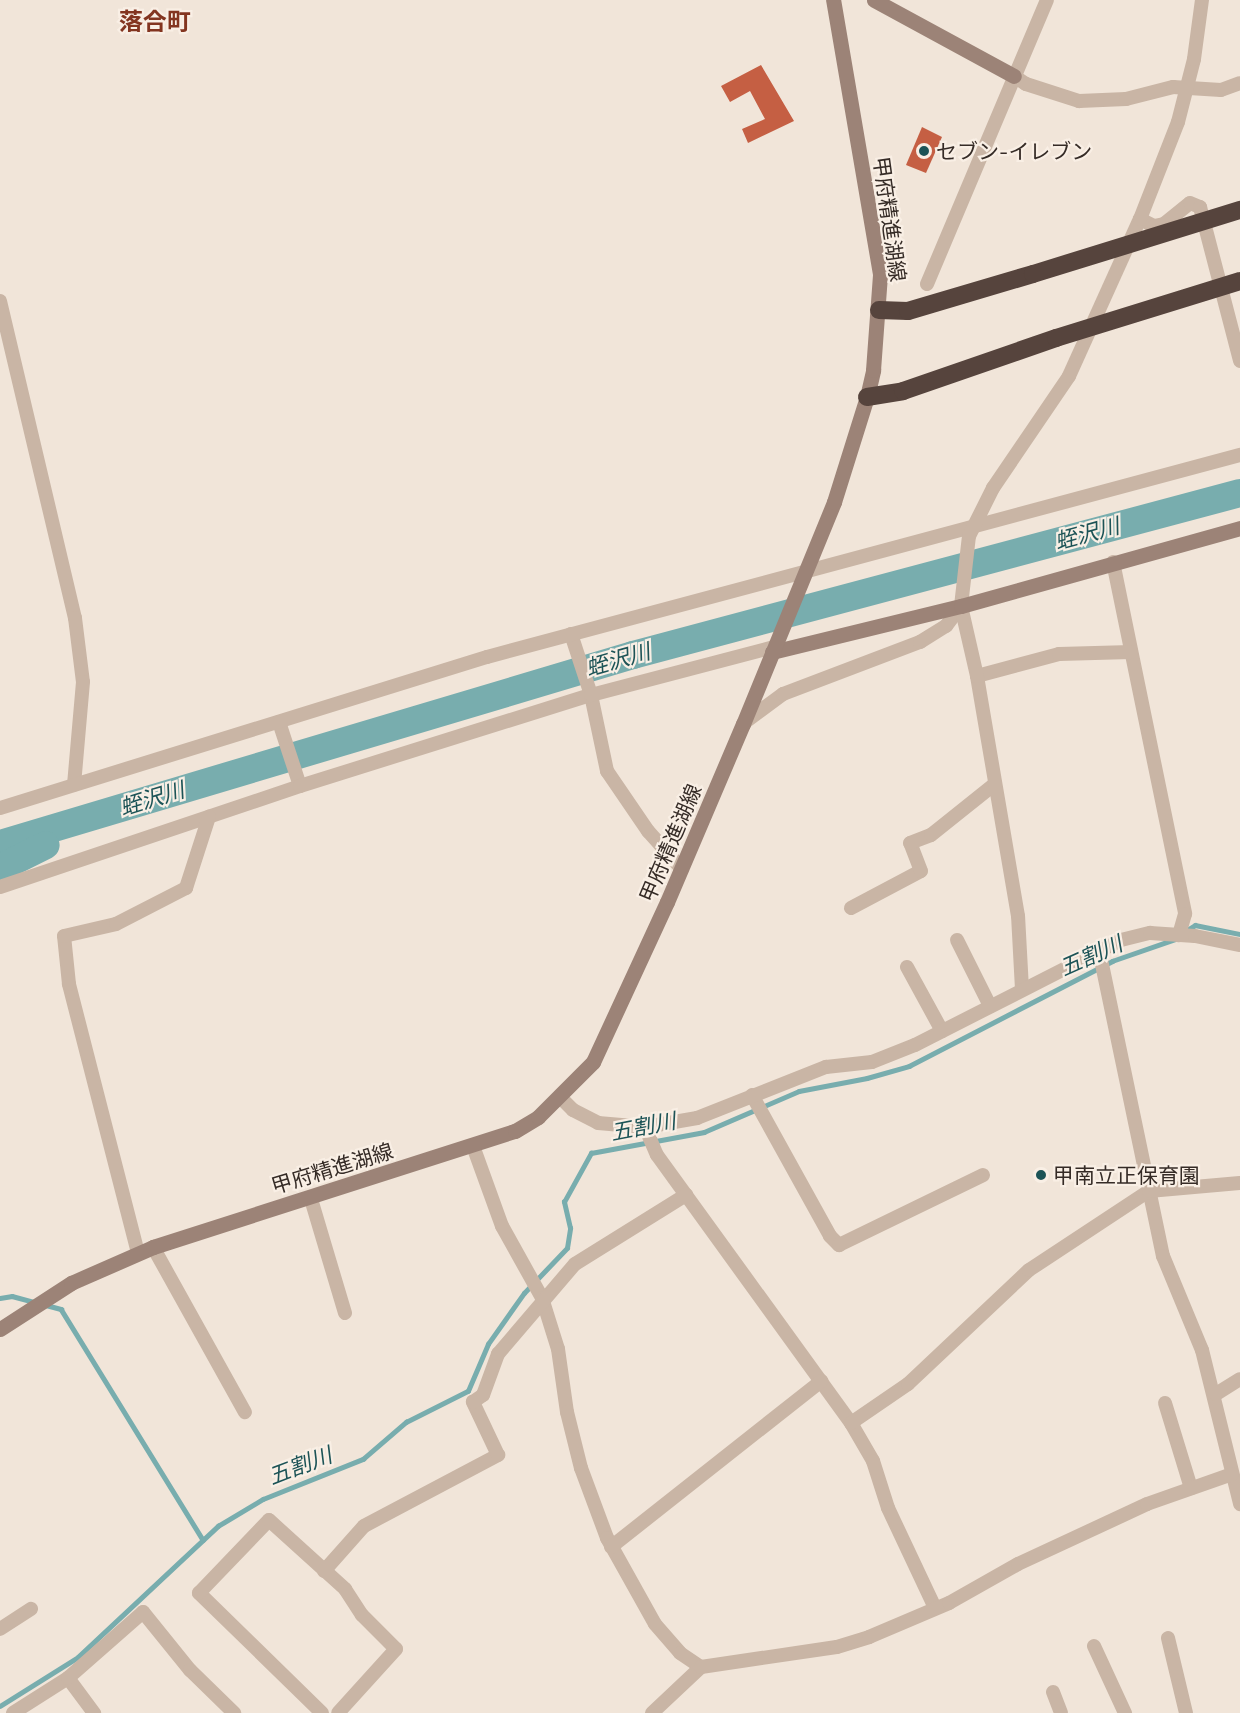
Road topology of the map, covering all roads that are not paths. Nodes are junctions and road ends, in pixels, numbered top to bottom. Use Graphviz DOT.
graph roads {
  1 [pos="833,0"];
  2 [pos="874,0"];
  3 [pos="1047,0"];
  4 [pos="1202,0"];
  5 [pos="1014,76"];
  6 [pos="1240,83"];
  7 [pos="1188,88"];
  8 [pos="1240,210"];
  9 [pos="1140,219"];
  10 [pos="1240,281"];
  11 [pos="927,284"];
  12 [pos="0,302"];
  13 [pos="879,310"];
  14 [pos="1240,361"];
  15 [pos="867,397"];
  16 [pos="1240,455"];
  17 [pos="1240,528"];
  18 [pos="971,531"];
  19 [pos="1113,562"];
  20 [pos="804,574"];
  21 [pos="962,600"];
  22 [pos="572,638"];
  23 [pos="774,647"];
  24 [pos="1131,652"];
  25 [pos="977,676"];
  26 [pos="590,693"];
  27 [pos="744,723"];
  28 [pos="281,728"];
  29 [pos="299,783"];
  30 [pos="995,784"];
  31 [pos="74,785"];
  32 [pos="0,808"];
  33 [pos="209,817"];
  34 [pos="682,869"];
  35 [pos="0,887"];
  36 [pos="851,908"];
  37 [pos="1179,935"];
  38 [pos="957,940"];
  39 [pos="1240,945"];
  40 [pos="1099,950"];
  41 [pos="907,966"];
  42 [pos="1022,989"];
  43 [pos="990,1006"];
  44 [pos="942,1031"];
  45 [pos="752,1095"];
  46 [pos="560,1097"];
  47 [pos="645,1127"];
  48 [pos="473,1146"];
  49 [pos="983,1175"];
  50 [pos="1240,1184"];
  51 [pos="1149,1191"];
  52 [pos="686,1195"];
  53 [pos="311,1199"];
  54 [pos="153,1247"];
  55 [pos="138,1253"];
  56 [pos="542,1299"];
  57 [pos="345,1313"];
  58 [pos="0,1329"];
  59 [pos="1240,1379"];
  60 [pos="821,1381"];
  61 [pos="1216,1394"];
  62 [pos="1165,1403"];
  63 [pos="245,1412"];
  64 [pos="851,1423"];
  65 [pos="1232,1474"];
  66 [pos="1191,1488"];
  67 [pos="1240,1504"];
  68 [pos="611,1547"];
  69 [pos="324,1571"];
  70 [pos="935,1608"];
  71 [pos="31,1609"];
  72 [pos="0,1629"];
  73 [pos="1168,1638"];
  74 [pos="1094,1646"];
  75 [pos="701,1668"];
  76 [pos="68,1678"];
  77 [pos="1053,1692"];
  78 [pos="13,1713"];
  79 [pos="93,1713"];
  80 [pos="234,1713"];
  81 [pos="322,1713"];
  82 [pos="339,1713"];
  83 [pos="652,1713"];
  84 [pos="1061,1713"];
  85 [pos="1125,1713"];
  86 [pos="1186,1713"];
  1 -- 13 [label="main road, 甲府精進湖線"];
  2 -- 5 [label="main road"];
  3 -- 5 [label="street"];
  4 -- 7 [label="street"];
  5 -- 7 [label="street"];
  5 -- 11 [label="street"];
  6 -- 7 [label="street"];
  7 -- 9 [label="street"];
  8 -- 13 [label="highway, bridge"];
  9 -- 14 [label="street"];
  9 -- 18 [label="street"];
  10 -- 15 [label="highway, bridge"];
  12 -- 31 [label="street"];
  13 -- 15 [label="main road, 甲府精進湖線"];
  15 -- 20 [label="main road, 甲府精進湖線"];
  16 -- 18 [label="street"];
  17 -- 19 [label="main road"];
  18 -- 20 [label="street"];
  18 -- 21 [label="street"];
  19 -- 21 [label="main road"];
  19 -- 24 [label="street"];
  20 -- 22 [label="street"];
  20 -- 23 [label="main road, 甲府精進湖線"];
  21 -- 23 [label="main road"];
  21 -- 25 [label="street"];
  21 -- 27 [label="street"];
  22 -- 26 [label="street"];
  22 -- 28 [label="street"];
  23 -- 26 [label="street"];
  23 -- 27 [label="main road, 甲府精進湖線"];
  24 -- 25 [label="street"];
  24 -- 37 [label="street"];
  25 -- 30 [label="street"];
  26 -- 29 [label="street"];
  26 -- 34 [label="street"];
  27 -- 34 [label="main road, 甲府精進湖線"];
  28 -- 29 [label="street"];
  28 -- 31 [label="street"];
  29 -- 33 [label="street"];
  30 -- 36 [label="street"];
  30 -- 42 [label="street"];
  31 -- 32 [label="street"];
  33 -- 35 [label="street"];
  33 -- 55 [label="street"];
  34 -- 46 [label="main road, 甲府精進湖線"];
  37 -- 39 [label="street"];
  37 -- 40 [label="street"];
  38 -- 43 [label="street"];
  40 -- 42 [label="street"];
  40 -- 51 [label="street"];
  41 -- 44 [label="street"];
  42 -- 43 [label="street"];
  43 -- 44 [label="street"];
  44 -- 45 [label="street"];
  45 -- 47 [label="street"];
  45 -- 49 [label="street"];
  46 -- 47 [label="street"];
  46 -- 48 [label="main road, 甲府精進湖線"];
  47 -- 52 [label="street"];
  48 -- 53 [label="main road, 甲府精進湖線"];
  48 -- 56 [label="street"];
  50 -- 51 [label="street"];
  51 -- 61 [label="street"];
  51 -- 64 [label="street"];
  52 -- 56 [label="street"];
  52 -- 60 [label="street"];
  53 -- 54 [label="main road, 甲府精進湖線"];
  53 -- 57 [label="street"];
  54 -- 55 [label="main road, 甲府精進湖線"];
  54 -- 63 [label="street"];
  55 -- 58 [label="main road, 甲府精進湖線"];
  56 -- 68 [label="street"];
  56 -- 69 [label="street"];
  59 -- 61 [label="street"];
  60 -- 64 [label="street"];
  60 -- 68 [label="street"];
  61 -- 65 [label="street"];
  62 -- 66 [label="street"];
  64 -- 70 [label="street"];
  65 -- 66 [label="street"];
  65 -- 67 [label="street"];
  66 -- 70 [label="street"];
  68 -- 75 [label="street"];
  69 -- 81 [label="street"];
  69 -- 82 [label="street"];
  70 -- 75 [label="street"];
  71 -- 72 [label="street"];
  73 -- 86 [label="street"];
  74 -- 85 [label="street"];
  75 -- 83 [label="street"];
  76 -- 78 [label="street"];
  76 -- 79 [label="street"];
  76 -- 80 [label="street"];
  77 -- 84 [label="street"];
}
